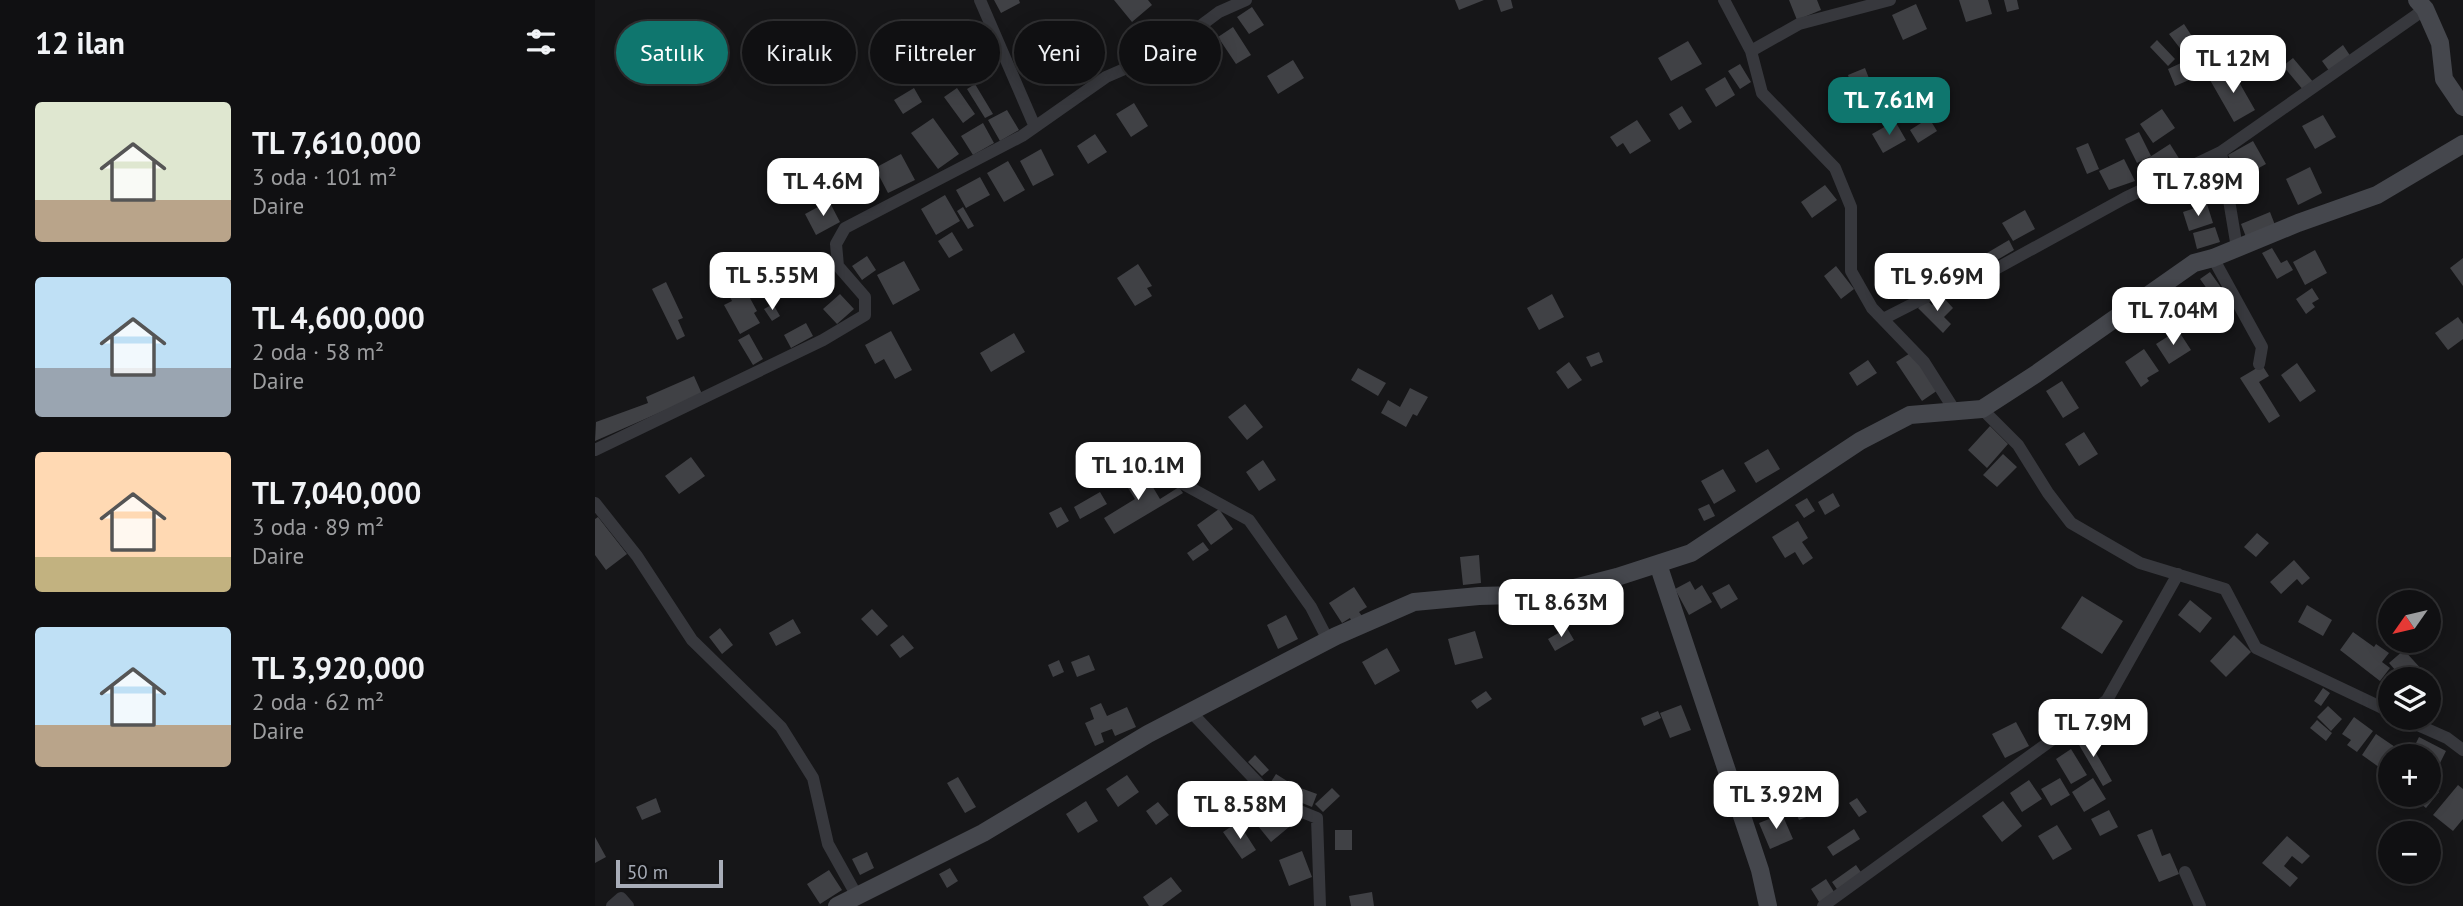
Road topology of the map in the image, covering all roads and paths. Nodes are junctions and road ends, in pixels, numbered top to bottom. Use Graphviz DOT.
graph roads {
  1 [pos="981,0"];
  2 [pos="1246,0"];
  3 [pos="1724,0"];
  4 [pos="1890,0"];
  5 [pos="2421,4"];
  6 [pos="1751,51"];
  7 [pos="2463,107"];
  8 [pos="1035,127"];
  9 [pos="2463,144"];
  10 [pos="2221,152"];
  11 [pos="2238,248"];
  12 [pos="2213,258"];
  13 [pos="1883,319"];
  14 [pos="2259,364"];
  15 [pos="1982,408"];
  16 [pos="1955,411"];
  17 [pos="595,450"];
  18 [pos="1157,469"];
  19 [pos="595,503"];
  20 [pos="1658,564"];
  21 [pos="2179,574"];
  22 [pos="1328,640"];
  23 [pos="2378,706"];
  24 [pos="1191,712"];
  25 [pos="2429,730"];
  26 [pos="2463,750"];
  27 [pos="2185,872"];
  28 [pos="845,903"];
  29 [pos="611,906"];
  30 [pos="628,906"];
  31 [pos="1320,906"];
  32 [pos="1768,906"];
  33 [pos="1823,906"];
  34 [pos="2200,906"];
  1 -- 8 [label="street"];
  2 -- 8 [label="street"];
  3 -- 6 [label="street"];
  4 -- 6 [label="street"];
  5 -- 7 [label="street"];
  5 -- 10 [label="street"];
  6 -- 13 [label="street"];
  8 -- 17 [label="street"];
  9 -- 11 [label="street"];
  10 -- 11 [label="street"];
  10 -- 13 [label="street"];
  11 -- 12 [label="street"];
  12 -- 14 [label="street"];
  12 -- 15 [label="street"];
  13 -- 16 [label="street"];
  15 -- 16 [label="street"];
  15 -- 21 [label="street"];
  16 -- 20 [label="street"];
  18 -- 22 [label="street"];
  19 -- 28 [label="street"];
  20 -- 22 [label="street"];
  20 -- 32 [label="street"];
  21 -- 23 [label="street"];
  21 -- 33 [label="street"];
  22 -- 24 [label="street"];
  24 -- 28 [label="street"];
  24 -- 31 [label="street"];
  25 -- 26 [label="street"];
  27 -- 34 [label="street"];
  29 -- 30 [label="street"];
}
